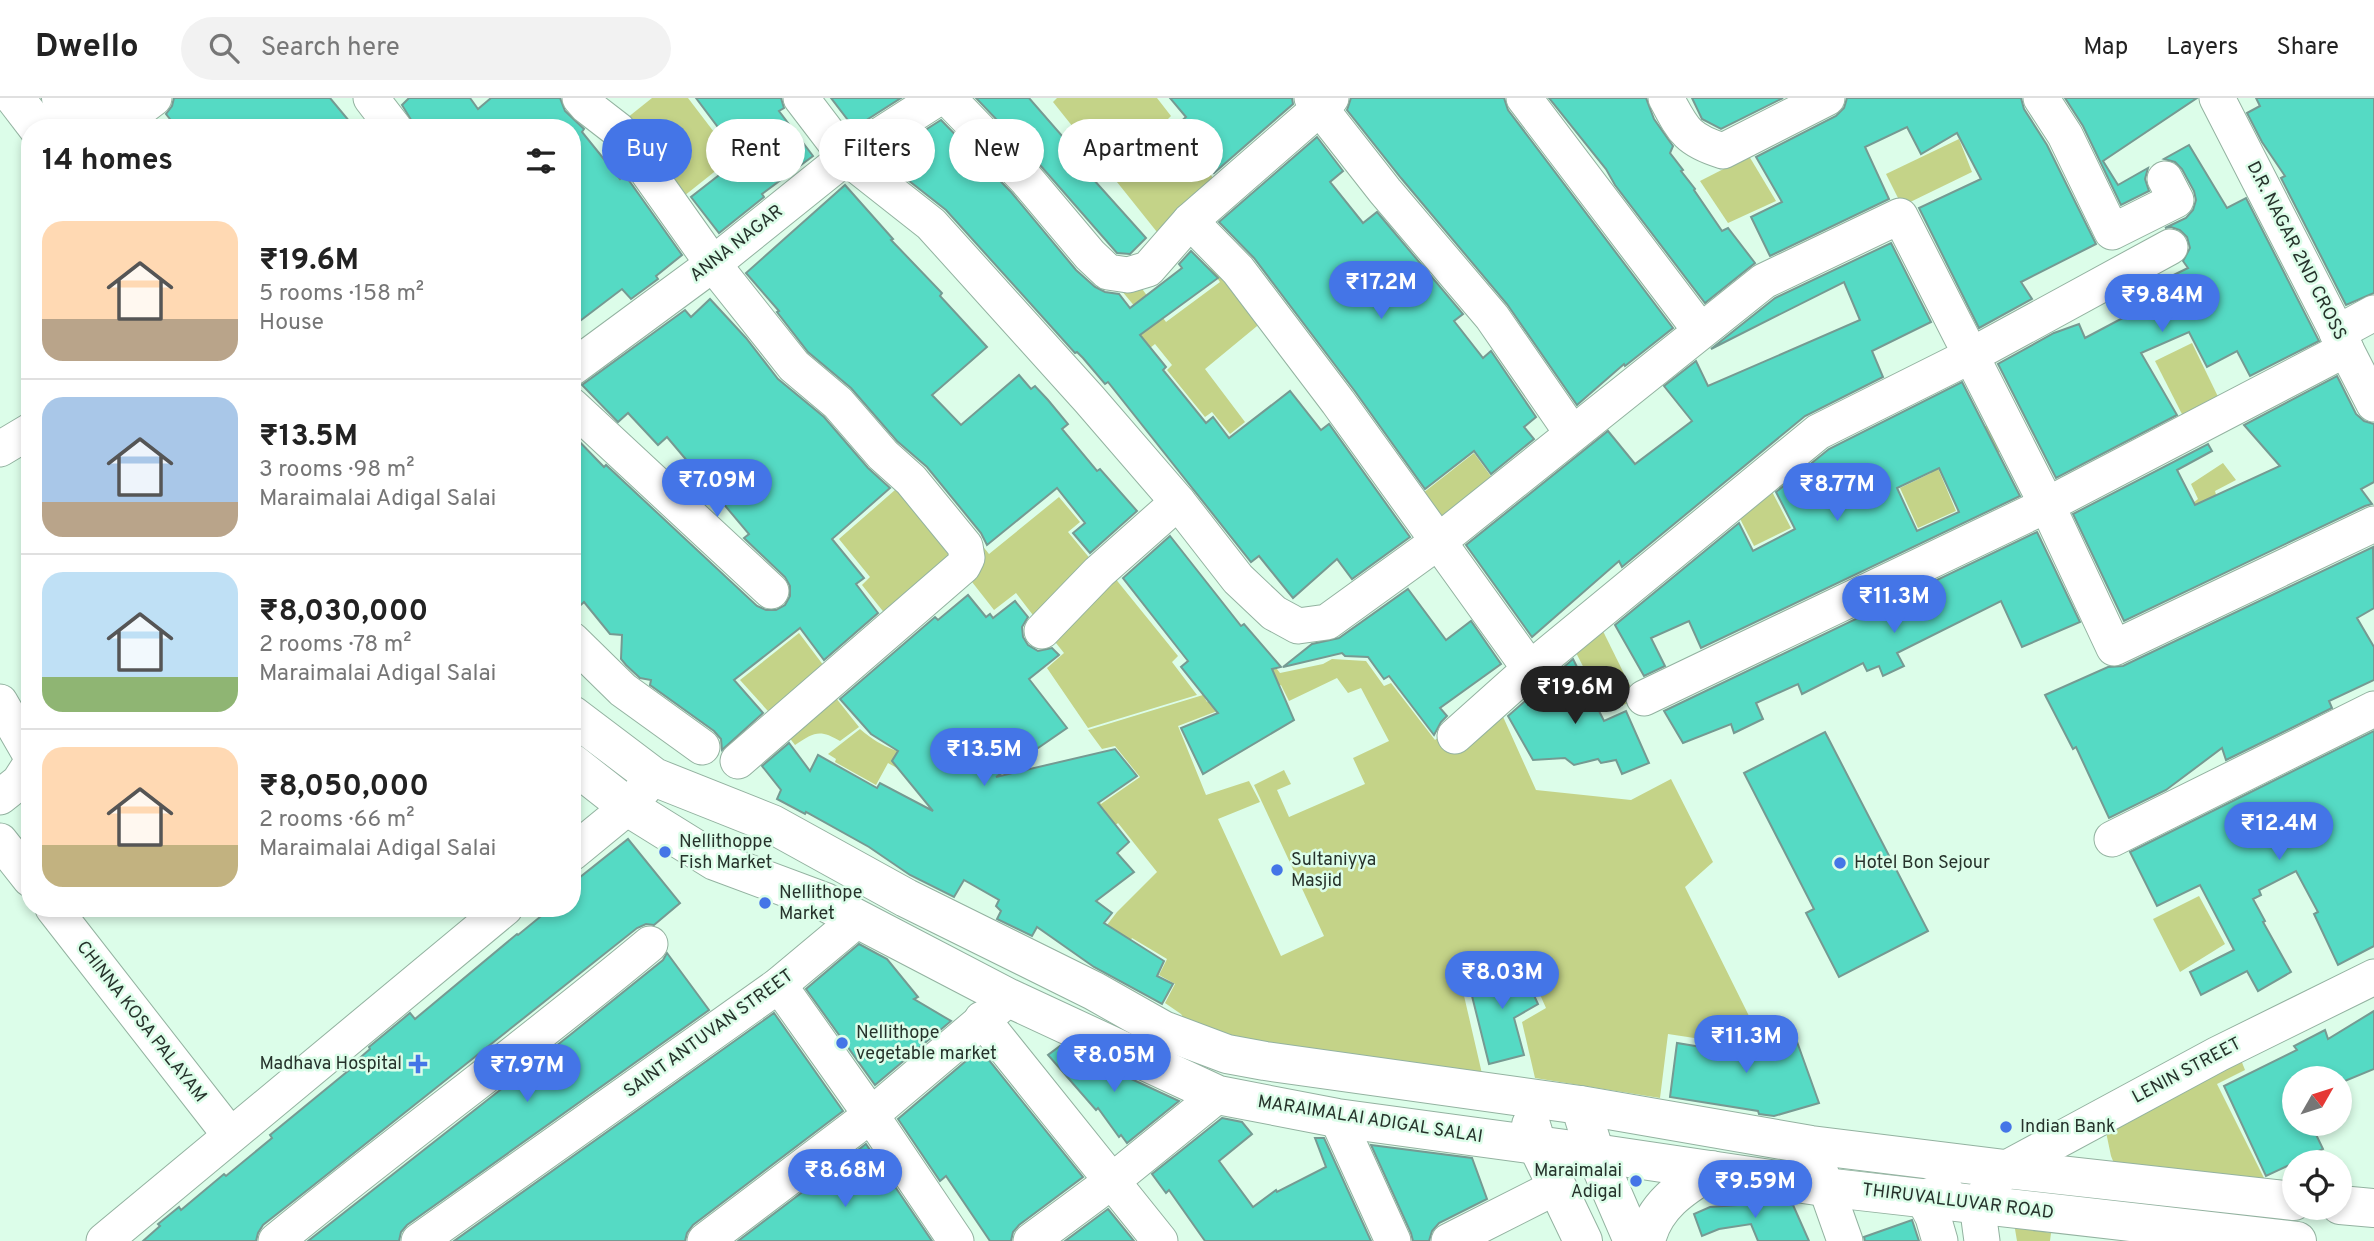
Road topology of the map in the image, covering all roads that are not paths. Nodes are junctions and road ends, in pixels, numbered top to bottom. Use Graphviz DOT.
graph roads {
  1 [pos="15,98"];
  2 [pos="371,98"];
  3 [pos="580,98"];
  4 [pos="801,98"];
  5 [pos="938,98"];
  6 [pos="948,98"];
  7 [pos="1524,98"];
  8 [pos="1666,98"];
  9 [pos="1827,98"];
  10 [pos="2041,98"];
  11 [pos="2217,98"];
  12 [pos="1321,101"];
  13 [pos="31,119"];
  14 [pos="387,119"];
  15 [pos="905,119"];
  16 [pos="819,122"];
  17 [pos="819,179"];
  18 [pos="2165,180"];
  19 [pos="878,182"];
  20 [pos="1191,221"];
  21 [pos="2170,247"];
  22 [pos="713,264"];
  23 [pos="2374,313"];
  24 [pos="1700,330"];
  25 [pos="2342,341"];
  26 [pos="1970,356"];
  27 [pos="581,359"];
  28 [pos="2374,404"];
  29 [pos="581,414"];
  30 [pos="1573,433"];
  31 [pos="1178,502"];
  32 [pos="2047,505"];
  33 [pos="2374,524"];
  34 [pos="1439,541"];
  35 [pos="771,591"];
  36 [pos="1042,631"];
  37 [pos="581,649"];
  38 [pos="1530,669"];
  39 [pos="1644,698"];
  40 [pos="0,702"];
  41 [pos="2374,709"];
  42 [pos="581,722"];
  43 [pos="1455,736"];
  44 [pos="21,738"];
  45 [pos="702,747"];
  46 [pos="738,761"];
  47 [pos="581,770"];
  48 [pos="654,777"];
  49 [pos="21,779"];
  50 [pos="0,797"];
  51 [pos="628,807"];
  52 [pos="2112,839"];
  53 [pos="0,841"];
  54 [pos="581,846"];
  55 [pos="21,868"];
  56 [pos="59,917"];
  57 [pos="494,917"];
  58 [pos="858,919"];
  59 [pos="650,944"];
  60 [pos="2374,977"];
  61 [pos="779,985"];
  62 [pos="996,1008"];
  63 [pos="1218,1095"];
  64 [pos="1522,1096"];
  65 [pos="1580,1105"];
  66 [pos="871,1115"];
  67 [pos="1337,1118"];
  68 [pos="230,1135"];
  69 [pos="1537,1144"];
  70 [pos="1811,1145"];
  71 [pos="1595,1153"];
  72 [pos="2005,1169"];
  73 [pos="1711,1170"];
  74 [pos="1112,1181"];
  75 [pos="1556,1187"];
  76 [pos="1824,1187"];
  77 [pos="2171,1188"];
  78 [pos="1923,1198"];
  79 [pos="2282,1200"];
  80 [pos="2352,1206"];
  81 [pos="2374,1208"];
  82 [pos="1979,1222"];
  83 [pos="2170,1234"];
  84 [pos="104,1241"];
  85 [pos="276,1241"];
  86 [pos="419,1241"];
  87 [pos="705,1241"];
  88 [pos="956,1241"];
  89 [pos="1031,1241"];
  90 [pos="1160,1241"];
  91 [pos="1393,1241"];
  92 [pos="1450,1241"];
  93 [pos="1583,1241"];
  94 [pos="1633,1241"];
  95 [pos="1646,1241"];
  96 [pos="1844,1241"];
  97 [pos="1940,1241"];
  98 [pos="2297,1241"];
  1 -- 13 [label="main road"];
  2 -- 14 [label="street"];
  3 -- 22 [label="street"];
  4 -- 16 [label="street"];
  5 -- 15 [label="street, ANNA NAGAR"];
  6 -- 20 [label="street"];
  7 -- 24 [label="street"];
  8 -- 9 [label="street"];
  10 -- 18 [label="street"];
  11 -- 25 [label="street, D.R. NAGAR 2ND CROSS"];
  12 -- 20 [label="street"];
  12 -- 30 [label="street"];
  17 -- 22 [label="street, ANNA NAGAR"];
  19 -- 31 [label="street"];
  20 -- 34 [label="street"];
  21 -- 26 [label="street"];
  22 -- 27 [label="street, ANNA NAGAR"];
  22 -- 46 [label="street"];
  23 -- 25 [label="street"];
  24 -- 26 [label="street"];
  24 -- 30 [label="street"];
  25 -- 28 [label="street, D.R. NAGAR 2ND CROSS"];
  25 -- 32 [label="street"];
  26 -- 32 [label="street"];
  26 -- 38 [label="street"];
  29 -- 35 [label="street"];
  30 -- 34 [label="street"];
  31 -- 34 [label="street"];
  31 -- 36 [label="street"];
  32 -- 33 [label="street"];
  32 -- 39 [label="street"];
  34 -- 38 [label="street"];
  37 -- 45 [label="street"];
  38 -- 43 [label="street"];
  40 -- 44 [label="street"];
  41 -- 52 [label="street"];
  42 -- 48 [label="main road"];
  47 -- 51 [label="main road, MARAIMALAI ADIGAL SALAI"];
  48 -- 51 [label="street"];
  48 -- 64 [label="main road"];
  49 -- 50 [label="street"];
  51 -- 54 [label="street"];
  51 -- 58 [label="main road, MARAIMALAI ADIGAL SALAI"];
  53 -- 55 [label="street"];
  56 -- 68 [label="street, CHINNA KOSA PALAYAM"];
  57 -- 68 [label="street"];
  58 -- 61 [label="street, SAINT ANTUVAN STREET"];
  58 -- 62 [label="main road, MARAIMALAI ADIGAL SALAI"];
  59 -- 85 [label="street"];
  60 -- 72 [label="street, LENIN STREET"];
  61 -- 66 [label="street"];
  61 -- 86 [label="street, SAINT ANTUVAN STREET"];
  62 -- 63 [label="main road, MARAIMALAI ADIGAL SALAI"];
  62 -- 66 [label="street"];
  62 -- 74 [label="street"];
  63 -- 67 [label="main road, MARAIMALAI ADIGAL SALAI"];
  63 -- 74 [label="street"];
  64 -- 65 [label="main road"];
  64 -- 69 [label="main road"];
  65 -- 70 [label="main road"];
  65 -- 71 [label="main road"];
  66 -- 87 [label="street"];
  66 -- 88 [label="street"];
  67 -- 69 [label="main road, MARAIMALAI ADIGAL SALAI"];
  67 -- 91 [label="street"];
  68 -- 84 [label="street"];
  69 -- 71 [label="main road, THIRUVALLUVAR ROAD"];
  69 -- 75 [label="main road"];
  70 -- 72 [label="main road"];
  70 -- 76 [label="street"];
  71 -- 73 [label="main road, THIRUVALLUVAR ROAD"];
  71 -- 94 [label="main road"];
  72 -- 77 [label="main road"];
  72 -- 78 [label="street"];
  72 -- 82 [label="street, LENIN STREET"];
  73 -- 76 [label="main road, THIRUVALLUVAR ROAD"];
  73 -- 95 [label="main road"];
  74 -- 89 [label="street"];
  74 -- 90 [label="street"];
  75 -- 92 [label="street"];
  75 -- 93 [label="main road"];
  76 -- 78 [label="main road, THIRUVALLUVAR ROAD"];
  76 -- 96 [label="street"];
  77 -- 79 [label="main road"];
  77 -- 83 [label="street"];
  78 -- 82 [label="main road, THIRUVALLUVAR ROAD"];
  78 -- 97 [label="street"];
  80 -- 81 [label="main road"];
  82 -- 83 [label="main road, THIRUVALLUVAR ROAD"];
  83 -- 98 [label="main road, THIRUVALLUVAR ROAD"];
}
